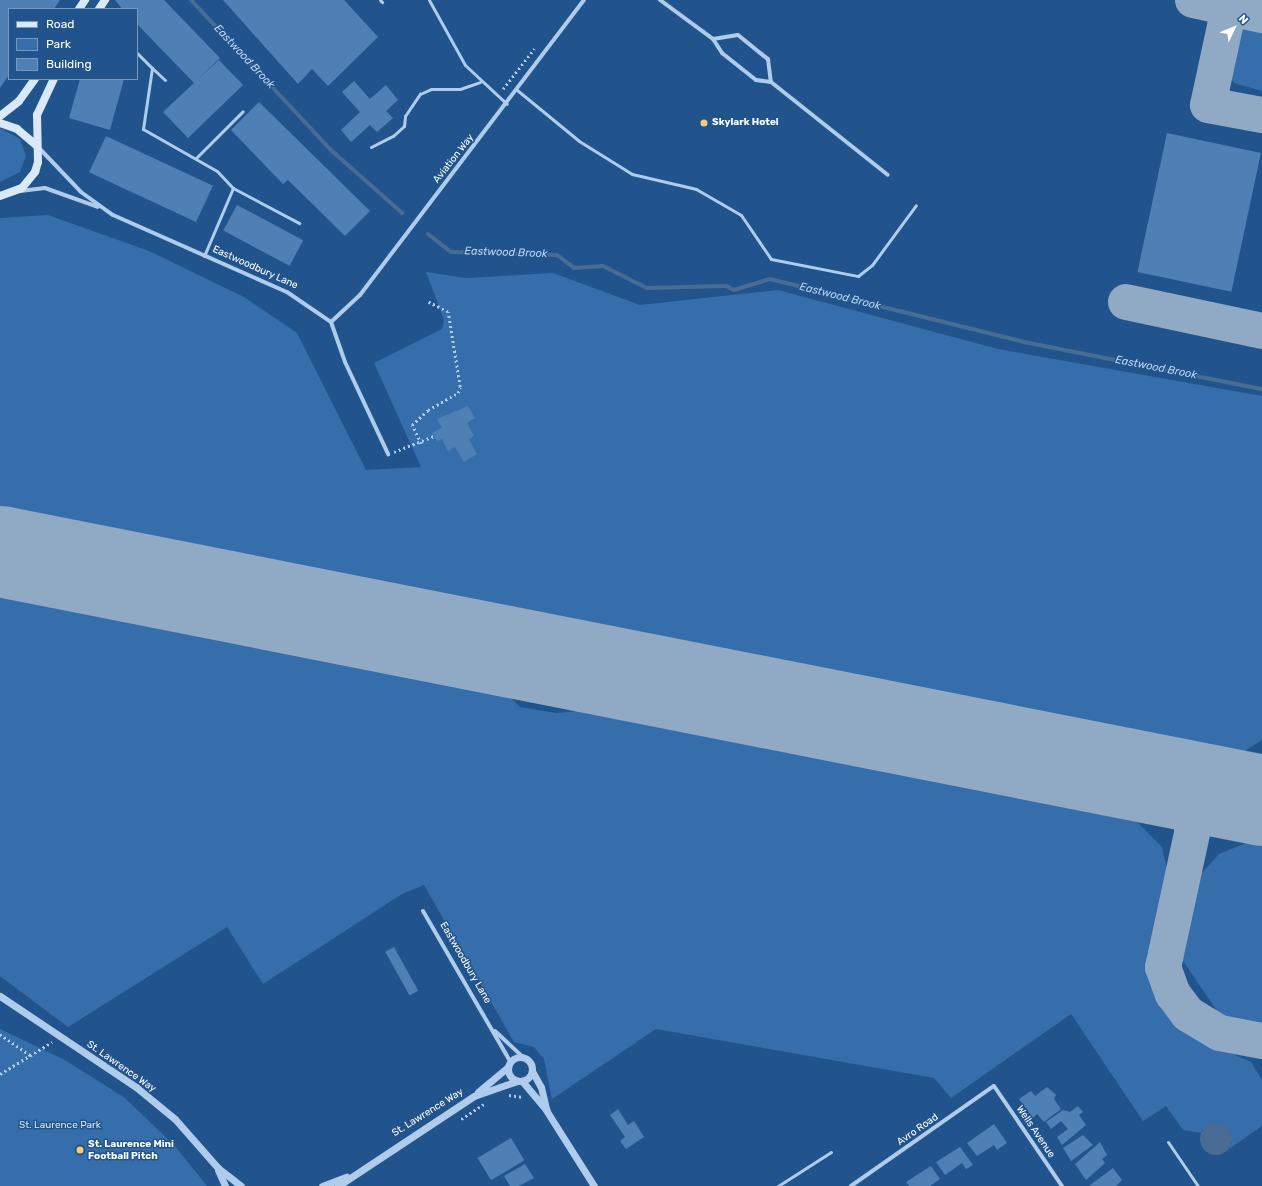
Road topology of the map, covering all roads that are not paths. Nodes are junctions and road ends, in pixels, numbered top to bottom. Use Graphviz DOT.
graph roads {
  1 [pos="429,0"];
  2 [pos="584,0"];
  3 [pos="660,0"];
  4 [pos="713,39"];
  5 [pos="138,54"];
  6 [pos="152,68"];
  7 [pos="34,80"];
  8 [pos="54,80"];
  9 [pos="165,80"];
  10 [pos="480,82"];
  11 [pos="771,82"];
  12 [pos="517,90"];
  13 [pos="506,104"];
  14 [pos="242,111"];
  15 [pos="0,116"];
  16 [pos="0,123"];
  17 [pos="36,145"];
  18 [pos="371,147"];
  19 [pos="196,158"];
  20 [pos="888,175"];
  21 [pos="233,188"];
  22 [pos="15,193"];
  23 [pos="0,196"];
  24 [pos="916,205"];
  25 [pos="102,209"];
  26 [pos="299,223"];
  27 [pos="204,256"];
  28 [pos="331,322"];
  29 [pos="388,454"];
  30 [pos="424,911"];
  31 [pos="0,996"];
  32 [pos="490,1025"];
  33 [pos="523,1057"];
  34 [pos="509,1065"];
  35 [pos="532,1071"];
  36 [pos="520,1081"];
  37 [pos="994,1086"];
  38 [pos="474,1096"];
  39 [pos="546,1110"];
  40 [pos="1168,1142"];
  41 [pos="831,1152"];
  42 [pos="218,1168"];
  43 [pos="354,1174"];
  44 [pos="225,1186"];
  45 [pos="241,1186"];
  46 [pos="322,1186"];
  47 [pos="338,1186"];
  48 [pos="594,1186"];
  49 [pos="778,1186"];
  50 [pos="851,1186"];
  51 [pos="1062,1186"];
  52 [pos="1198,1186"];
  1 -- 10 [label="lane"];
  2 -- 12 [label="street, Aviation Way"];
  3 -- 4 [label="street"];
  4 -- 11 [label="street"];
  4 -- 11 [label="street"];
  5 -- 6 [label="lane"];
  6 -- 9 [label="lane"];
  6 -- 19 [label="lane"];
  7 -- 15 [label="main road"];
  8 -- 17 [label="main road"];
  10 -- 13 [label="lane"];
  10 -- 18 [label="lane"];
  11 -- 20 [label="street"];
  12 -- 13 [label="street, Aviation Way"];
  12 -- 24 [label="lane"];
  13 -- 28 [label="street, Aviation Way"];
  14 -- 19 [label="lane"];
  16 -- 17 [label="main road, Eastwoodbury Lane"];
  17 -- 22 [label="main road"];
  17 -- 25 [label="street, Eastwoodbury Lane"];
  19 -- 21 [label="lane"];
  21 -- 26 [label="lane"];
  21 -- 27 [label="lane"];
  22 -- 23 [label="main road, Eastwoodbury Lane"];
  22 -- 25 [label="street, Eastwoodbury Lane"];
  25 -- 27 [label="street, Eastwoodbury Lane"];
  27 -- 28 [label="street, Eastwoodbury Lane"];
  28 -- 29 [label="street"];
  30 -- 32 [label="street, Eastwoodbury Lane"];
  31 -- 42 [label="street, St. Lawrence Way"];
  32 -- 33 [label="street, Eastwoodbury Lane"];
  32 -- 34 [label="street, Eastwoodbury Lane"];
  33 -- 34 [label="street"];
  33 -- 35 [label="street"];
  34 -- 36 [label="street"];
  34 -- 38 [label="street, St. Lawrence Way"];
  35 -- 36 [label="street"];
  35 -- 39 [label="street"];
  36 -- 38 [label="street, St. Lawrence Way"];
  36 -- 39 [label="street"];
  37 -- 50 [label="street, Avro Road"];
  37 -- 51 [label="street, Wells Avenue"];
  38 -- 43 [label="street, St. Lawrence Way"];
  39 -- 48 [label="street"];
  40 -- 52 [label="lane"];
  41 -- 49 [label="lane"];
  42 -- 44 [label="street, St. Lawrence Way"];
  42 -- 45 [label="street, St. Lawrence Way"];
  43 -- 46 [label="street, St. Lawrence Way"];
  43 -- 47 [label="street, St. Lawrence Way"];
}
